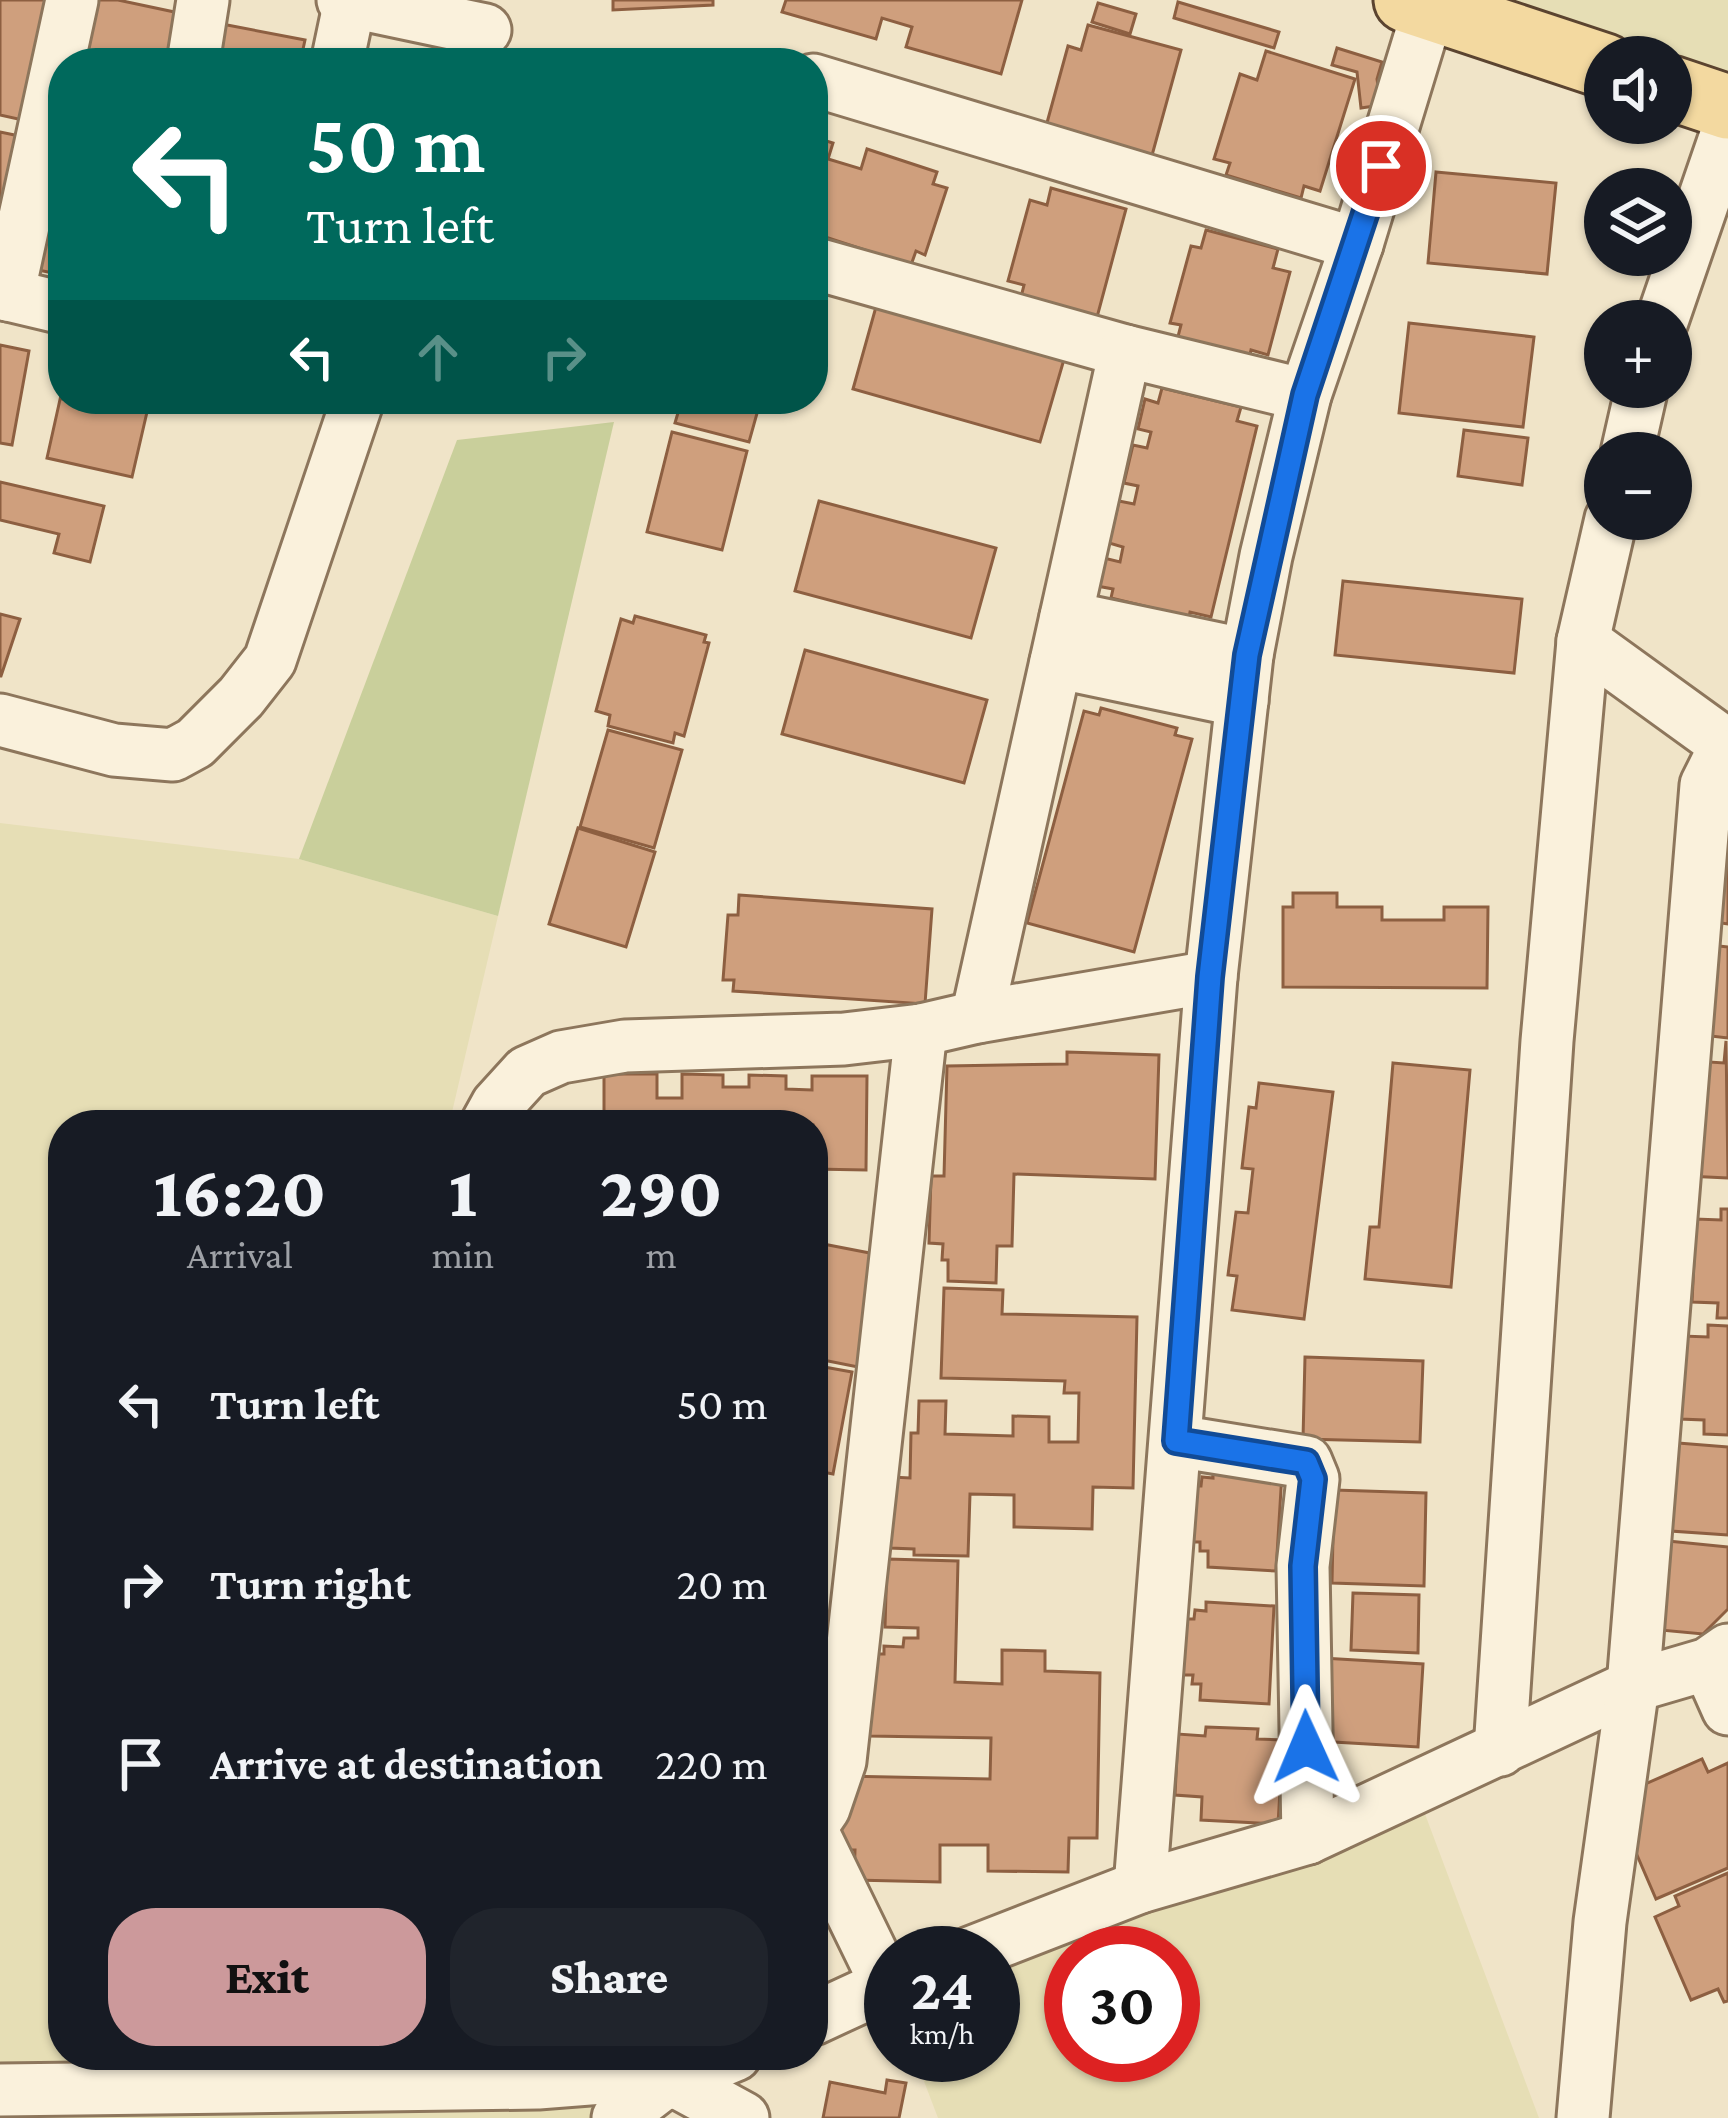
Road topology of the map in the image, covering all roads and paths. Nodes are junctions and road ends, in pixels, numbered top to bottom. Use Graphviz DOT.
graph roads {
  1 [pos="72,0"];
  2 [pos="203,0"];
  3 [pos="346,1"];
  4 [pos="1417,4"];
  5 [pos="486,31"];
  6 [pos="61,48"];
  7 [pos="195,48"];
  8 [pos="339,48"];
  9 [pos="1584,59"];
  10 [pos="828,85"];
  11 [pos="1692,95"];
  12 [pos="48,104"];
  13 [pos="1728,107"];
  14 [pos="1728,129"];
  15 [pos="1357,244"];
  16 [pos="828,267"];
  17 [pos="4,294"];
  18 [pos="1669,300"];
  19 [pos="48,304"];
  20 [pos="1125,351"];
  21 [pos="1305,395"];
  22 [pos="353,414"];
  23 [pos="1606,540"];
  24 [pos="1061,639"];
  25 [pos="1583,641"];
  26 [pos="1244,678"];
  27 [pos="0,720"];
  28 [pos="1728,746"];
  29 [pos="1728,757"];
  30 [pos="1210,977"];
  31 [pos="977,1016"];
  32 [pos="921,1030"];
  33 [pos="494,1110"];
  34 [pos="1176,1441"];
  35 [pos="1721,1674"];
  36 [pos="1633,1686"];
  37 [pos="1499,1750"];
  38 [pos="828,1796"];
  39 [pos="1308,1838"];
  40 [pos="828,1859"];
  41 [pos="1140,1888"];
  42 [pos="864,1933"];
  43 [pos="1020,1934"];
  44 [pos="864,1996"];
  45 [pos="828,2012"];
  46 [pos="659,2075"];
  47 [pos="0,2090"];
  48 [pos="618,2118"];
  49 [pos="743,2118"];
  50 [pos="1583,2118"];
  1 -- 6 [label="street"];
  2 -- 7 [label="street"];
  3 -- 5 [label="street"];
  3 -- 8 [label="street"];
  4 -- 9 [label="main road"];
  4 -- 15 [label="street"];
  10 -- 15 [label="street"];
  11 -- 13 [label="main road"];
  12 -- 17 [label="street"];
  14 -- 18 [label="street"];
  15 -- 21 [label="street"];
  16 -- 20 [label="street"];
  17 -- 19 [label="street"];
  20 -- 21 [label="street"];
  20 -- 24 [label="street"];
  21 -- 26 [label="street"];
  22 -- 27 [label="street"];
  23 -- 25 [label="street"];
  24 -- 26 [label="street"];
  24 -- 31 [label="street"];
  25 -- 28 [label="street"];
  25 -- 37 [label="street"];
  26 -- 30 [label="street"];
  29 -- 36 [label="street"];
  30 -- 31 [label="street"];
  30 -- 34 [label="street"];
  31 -- 32 [label="street"];
  32 -- 33 [label="street"];
  32 -- 38 [label="street"];
  34 -- 39 [label="street"];
  34 -- 41 [label="street"];
  35 -- 36 [label="street"];
  36 -- 37 [label="street"];
  36 -- 50 [label="street"];
  37 -- 39 [label="street"];
  39 -- 41 [label="street"];
  40 -- 42 [label="street"];
  41 -- 43 [label="street"];
  44 -- 45 [label="street"];
  46 -- 47 [label="street"];
  46 -- 48 [label="street"];
  46 -- 49 [label="street"];
}
